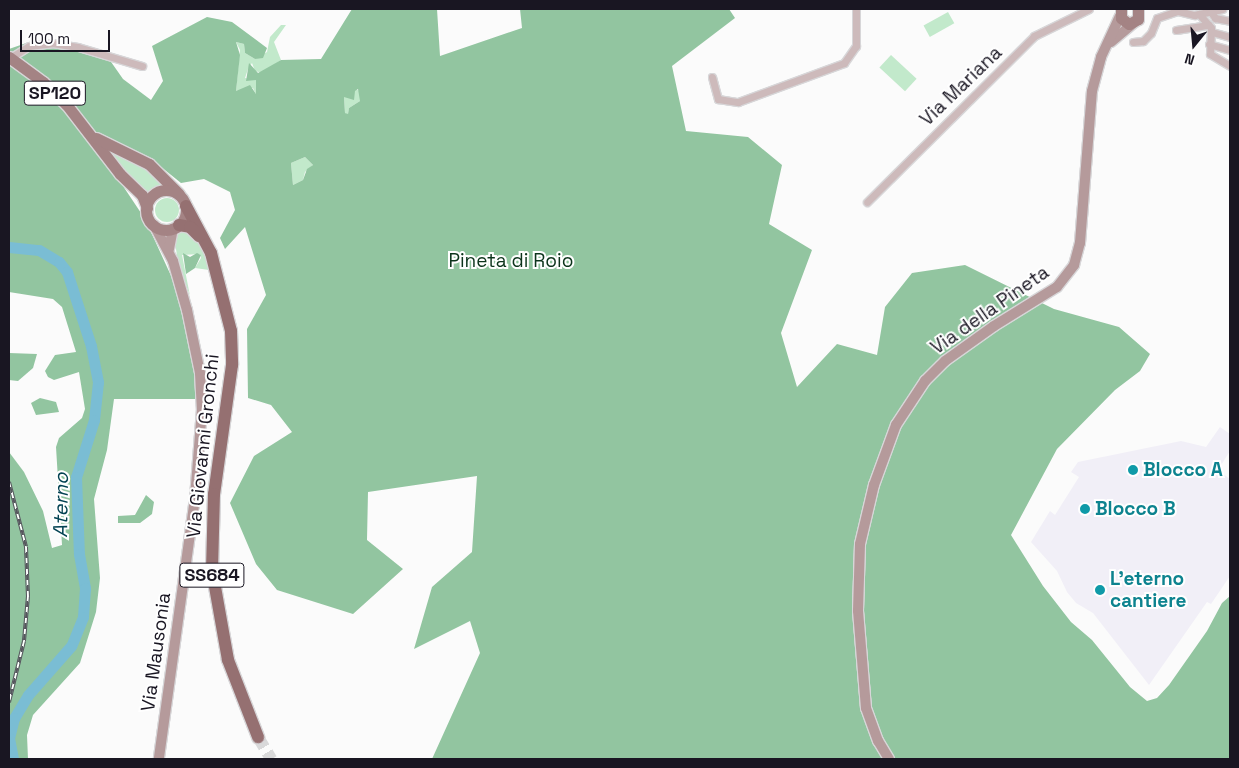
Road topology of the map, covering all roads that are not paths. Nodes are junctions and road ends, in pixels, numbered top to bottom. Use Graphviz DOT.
graph roads {
  1 [pos="856,9"];
  2 [pos="1089,9"];
  3 [pos="1150,9"];
  4 [pos="1222,9"];
  5 [pos="1175,10"];
  6 [pos="1210,11"];
  7 [pos="1119,12"];
  8 [pos="1199,14"];
  9 [pos="1137,16"];
  10 [pos="1230,22"];
  11 [pos="1210,29"];
  12 [pos="1176,30"];
  13 [pos="1230,37"];
  14 [pos="1133,42"];
  15 [pos="1209,44"];
  16 [pos="1105,50"];
  17 [pos="1230,50"];
  18 [pos="9,58"];
  19 [pos="142,66"];
  20 [pos="1230,66"];
  21 [pos="712,78"];
  22 [pos="94,137"];
  23 [pos="184,202"];
  24 [pos="867,202"];
  25 [pos="147,208"];
  26 [pos="154,225"];
  27 [pos="176,227"];
  28 [pos="170,254"];
  29 [pos="218,272"];
  30 [pos="258,737"];
  31 [pos="159,759"];
  32 [pos="889,759"];
  1 -- 21 [label="street"];
  2 -- 24 [label="street, Via Mariana"];
  3 -- 9 [label="main road"];
  4 -- 6 [label="street"];
  5 -- 8 [label="street"];
  5 -- 14 [label="street"];
  6 -- 8 [label="street"];
  6 -- 10 [label="street"];
  7 -- 9 [label="main road"];
  7 -- 16 [label="main road, Via della Pineta"];
  8 -- 11 [label="street"];
  9 -- 16 [label="main road"];
  11 -- 12 [label="street"];
  11 -- 13 [label="street"];
  11 -- 15 [label="street"];
  15 -- 17 [label="street"];
  15 -- 20 [label="street"];
  16 -- 32 [label="main road, Via della Pineta"];
  18 -- 19 [label="street"];
  18 -- 22 [label="main road, SP120"];
  22 -- 23 [label="main road, SP120"];
  22 -- 25 [label="main road, SP120"];
  23 -- 25 [label="main road"];
  23 -- 27 [label="main road"];
  23 -- 29 [label="highway, Via Giovanni Gronchi / SS684"];
  25 -- 26 [label="main road"];
  26 -- 27 [label="main road"];
  26 -- 28 [label="main road, Via Mausonia"];
  27 -- 28 [label="main road, Via Mausonia"];
  27 -- 29 [label="highway, Via Giovanni Gronchi / SS684"];
  28 -- 31 [label="main road, Via Mausonia"];
  29 -- 30 [label="highway, Via Giovanni Gronchi / SS684"];
}
